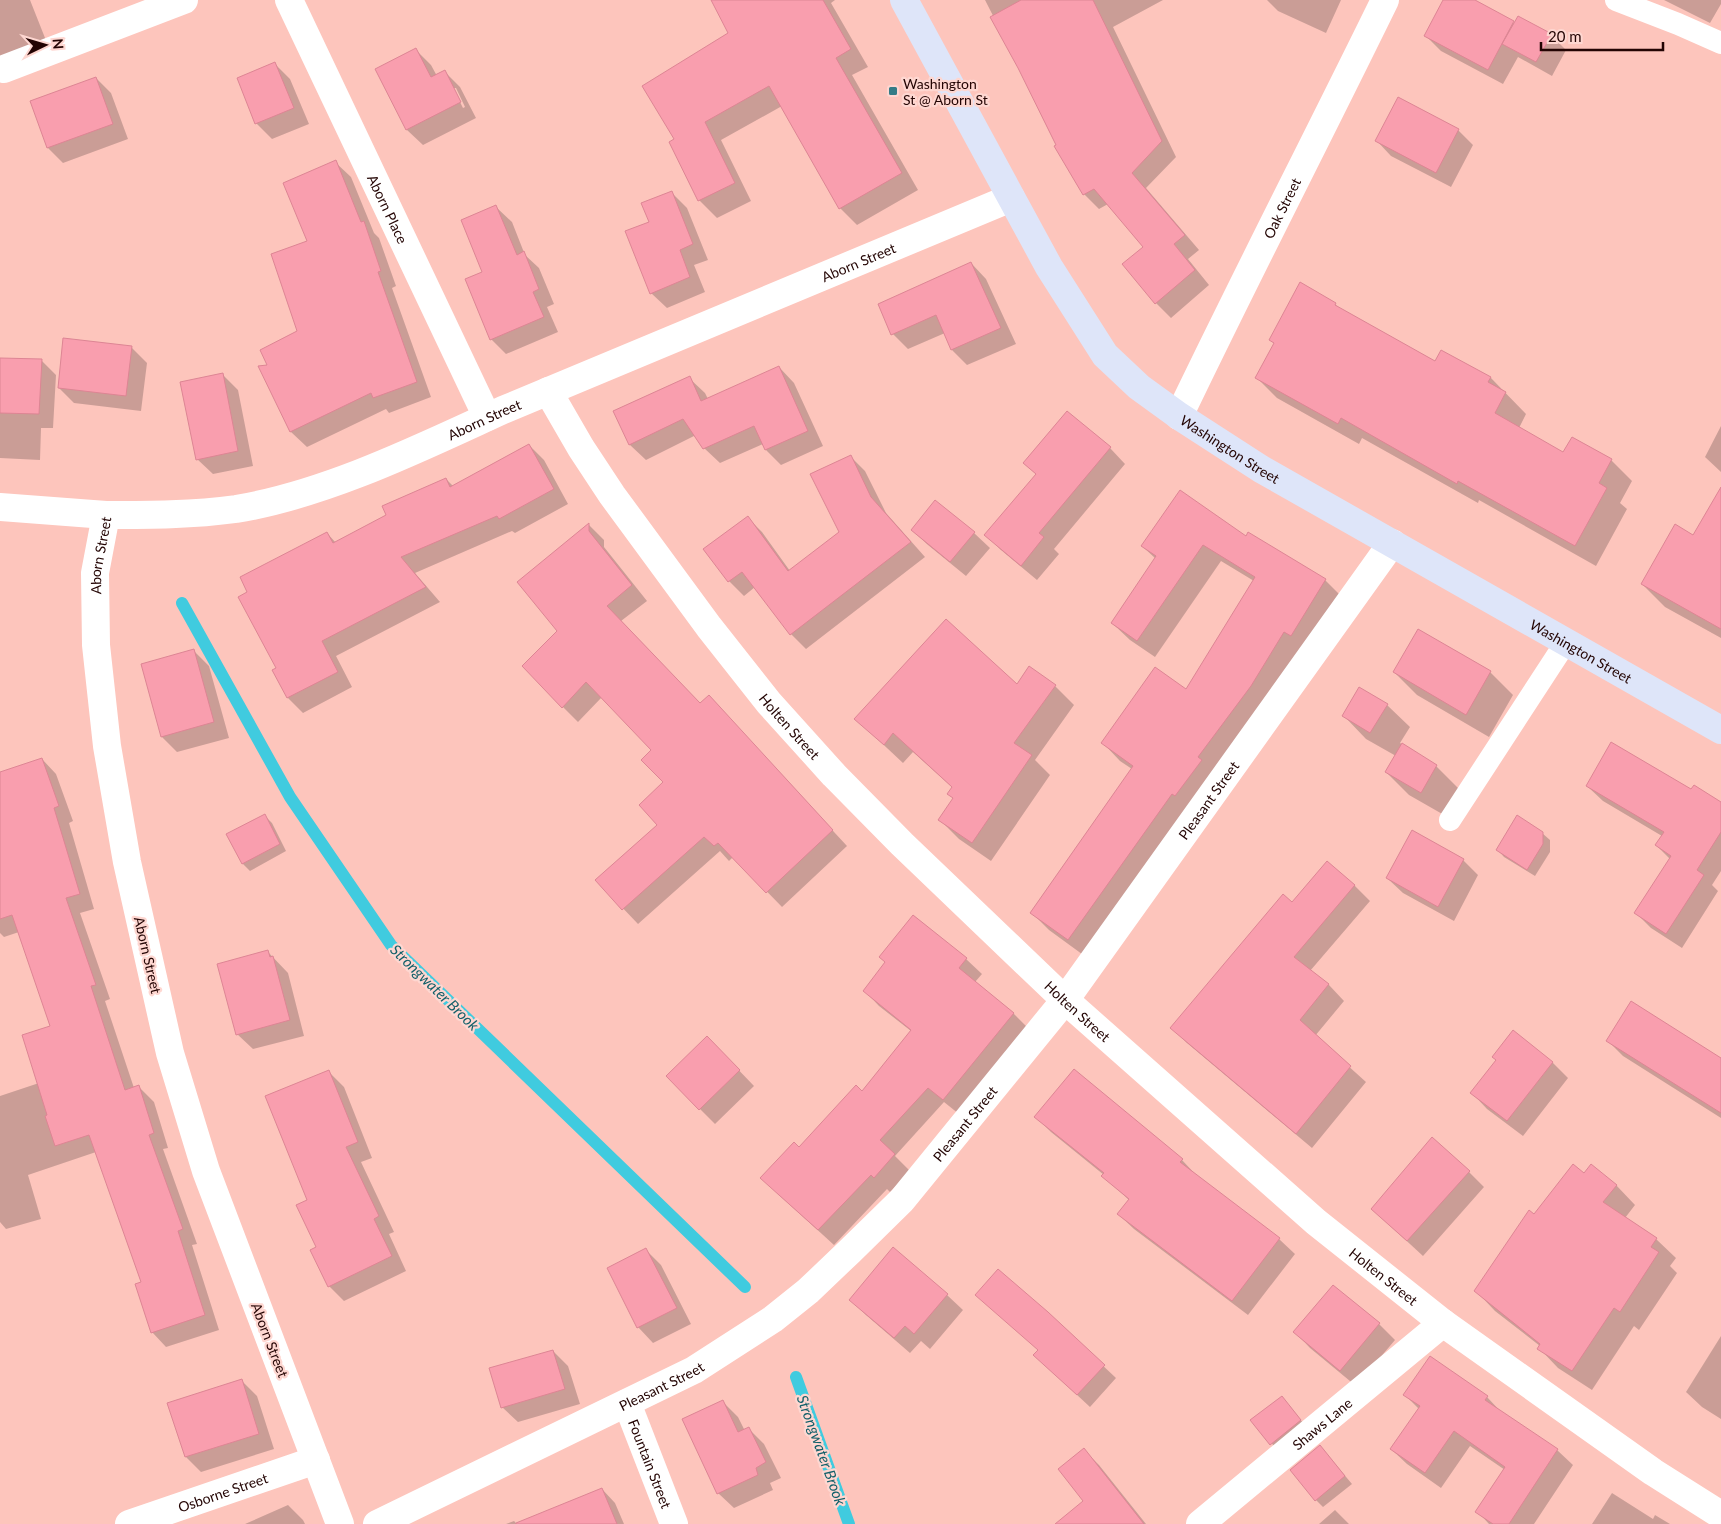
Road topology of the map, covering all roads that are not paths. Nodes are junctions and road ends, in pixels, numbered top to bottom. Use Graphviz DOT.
graph roads {
  1 [pos="184,0"];
  2 [pos="289,0"];
  3 [pos="904,0"];
  4 [pos="1385,0"];
  5 [pos="1616,0"];
  6 [pos="1721,43"];
  7 [pos="4,69"];
  8 [pos="1011,198"];
  9 [pos="548,391"];
  10 [pos="1179,416"];
  11 [pos="487,417"];
  12 [pos="0,507"];
  13 [pos="106,515"];
  14 [pos="1392,543"];
  15 [pos="1566,642"];
  16 [pos="1721,730"];
  17 [pos="1450,820"];
  18 [pos="1065,1000"];
  19 [pos="1443,1323"];
  20 [pos="627,1403"];
  21 [pos="316,1460"];
  22 [pos="1721,1515"];
  23 [pos="129,1524"];
  24 [pos="340,1524"];
  25 [pos="377,1524"];
  26 [pos="674,1524"];
  27 [pos="1200,1524"];
  1 -- 7 [label="street"];
  2 -- 11 [label="street, Aborn Place"];
  3 -- 8 [label="main road, Washington Street"];
  4 -- 10 [label="street, Oak Street"];
  5 -- 6 [label="lane"];
  8 -- 9 [label="street, Aborn Street"];
  8 -- 10 [label="main road, Washington Street"];
  9 -- 11 [label="street, Aborn Street"];
  9 -- 18 [label="street, Holten Street"];
  10 -- 14 [label="main road, Washington Street"];
  11 -- 13 [label="street, Aborn Street"];
  12 -- 13 [label="street"];
  13 -- 21 [label="street, Aborn Street"];
  14 -- 15 [label="main road, Washington Street"];
  14 -- 18 [label="street, Pleasant Street"];
  15 -- 16 [label="main road, Washington Street"];
  15 -- 17 [label="lane"];
  18 -- 19 [label="street, Holten Street"];
  18 -- 20 [label="street, Pleasant Street"];
  19 -- 22 [label="street, Holten Street"];
  19 -- 27 [label="street, Shaws Lane"];
  20 -- 25 [label="street, Pleasant Street"];
  20 -- 26 [label="street, Fountain Street"];
  21 -- 23 [label="street, Osborne Street"];
  21 -- 24 [label="street, Aborn Street"];
}
